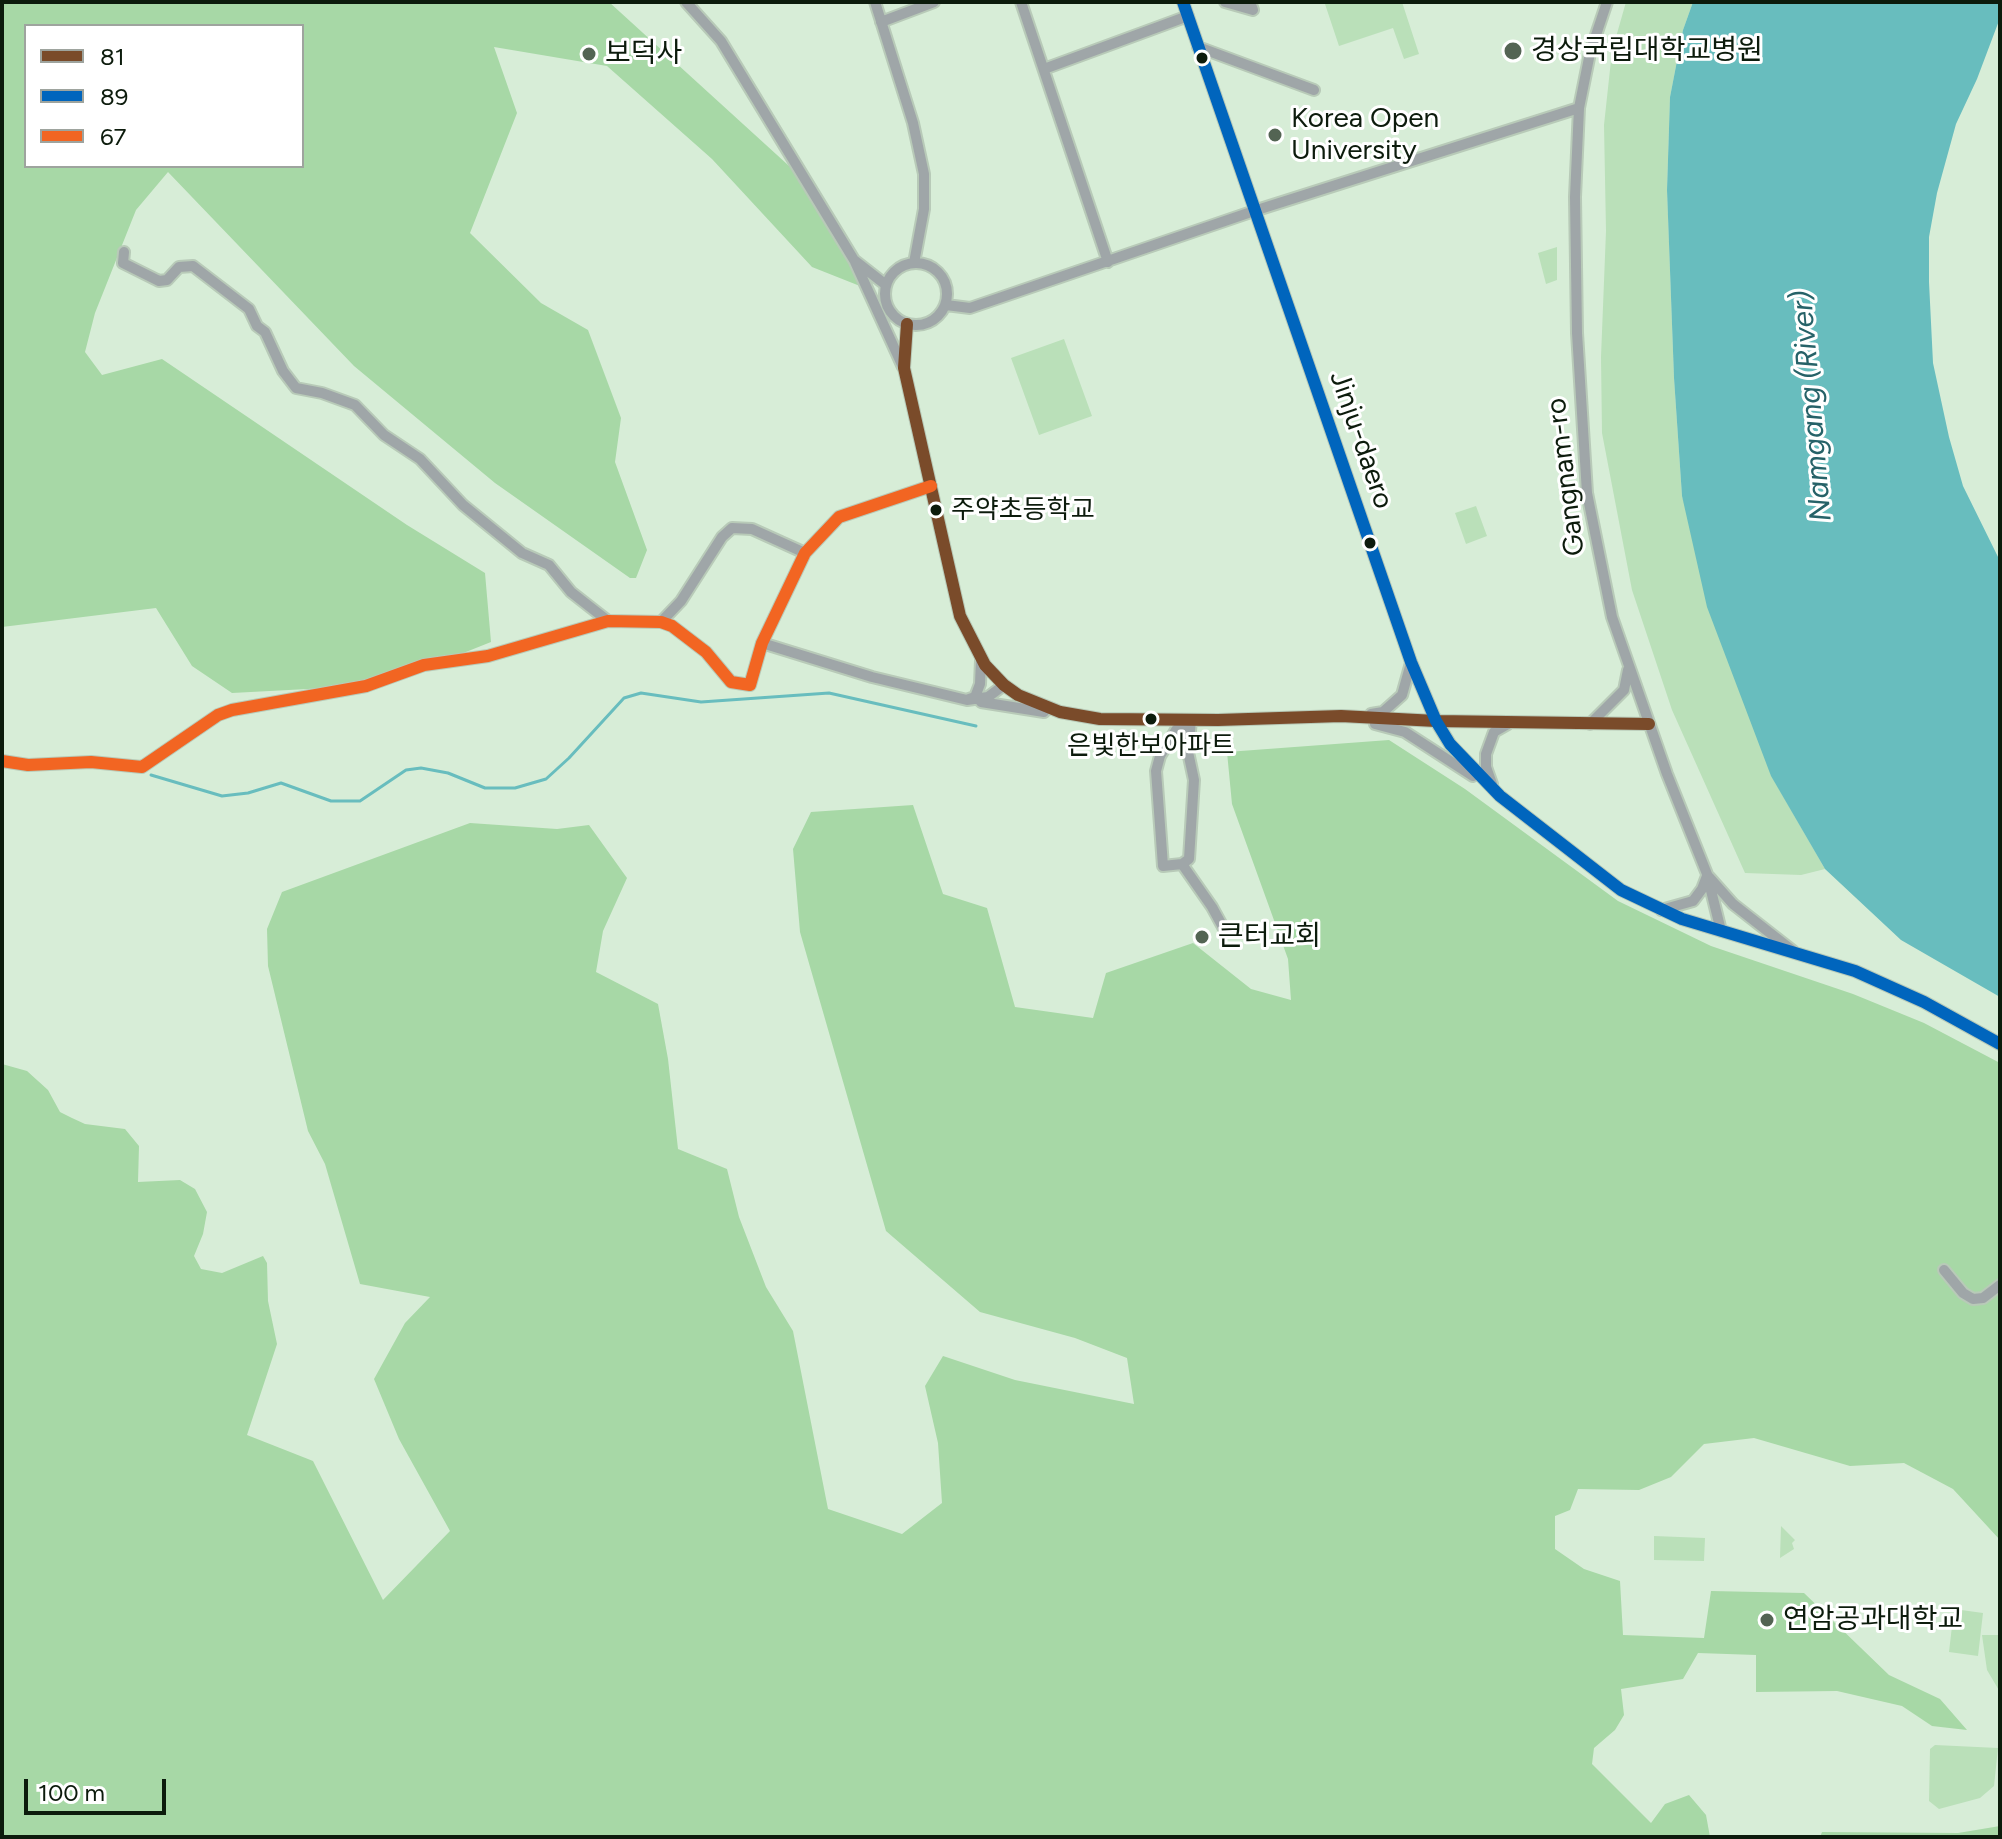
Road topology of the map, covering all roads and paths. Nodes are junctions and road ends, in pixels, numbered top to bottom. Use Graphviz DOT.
graph roads {
  1 [pos="686,2"];
  2 [pos="875,2"];
  3 [pos="934,2"];
  4 [pos="1021,2"];
  5 [pos="1183,2"];
  6 [pos="1225,2"];
  7 [pos="1250,2"];
  8 [pos="1607,2"];
  9 [pos="1188,16"];
  10 [pos="881,22"];
  11 [pos="1198,47"];
  12 [pos="1044,69"];
  13 [pos="1314,90"];
  14 [pos="1579,108"];
  15 [pos="1257,210"];
  16 [pos="124,252"];
  17 [pos="854,260"];
  18 [pos="1108,262"];
  19 [pos="914,263"];
  20 [pos="886,285"];
  21 [pos="946,305"];
  22 [pos="907,324"];
  23 [pos="904,368"];
  24 [pos="931,486"];
  25 [pos="805,553"];
  26 [pos="608,621"];
  27 [pos="661,622"];
  28 [pos="762,643"];
  29 [pos="981,659"];
  30 [pos="1411,662"];
  31 [pos="1628,668"];
  32 [pos="1004,685"];
  33 [pos="967,700"];
  34 [pos="1341,716"];
  35 [pos="1100,719"];
  36 [pos="1191,720"];
  37 [pos="1436,721"];
  38 [pos="1514,722"];
  39 [pos="1590,724"];
  40 [pos="1649,724"];
  41 [pos="2,761"];
  42 [pos="1500,796"];
  43 [pos="1182,864"];
  44 [pos="1707,874"];
  45 [pos="1661,910"];
  46 [pos="1224,929"];
  47 [pos="1721,931"];
  48 [pos="1798,954"];
  49 [pos="2000,1044"];
  50 [pos="1944,1270"];
  51 [pos="2000,1285"];
  1 -- 17 [label="street"];
  2 -- 10 [label="street"];
  3 -- 10 [label="street"];
  4 -- 12 [label="street"];
  5 -- 9 [label="street, Jinju-daero"];
  6 -- 7 [label="street"];
  8 -- 14 [label="street, Gangnam-ro"];
  9 -- 11 [label="street, Jinju-daero"];
  9 -- 12 [label="street"];
  10 -- 19 [label="street"];
  11 -- 13 [label="street"];
  11 -- 15 [label="street, Jinju-daero"];
  12 -- 18 [label="street"];
  14 -- 15 [label="street"];
  14 -- 31 [label="street, Gangnam-ro"];
  15 -- 18 [label="street"];
  15 -- 30 [label="street, Jinju-daero"];
  16 -- 26 [label="street"];
  17 -- 20 [label="street"];
  17 -- 23 [label="street"];
  18 -- 21 [label="street"];
  19 -- 20 [label="street"];
  19 -- 21 [label="street"];
  20 -- 22 [label="street"];
  21 -- 22 [label="street"];
  22 -- 23 [label="street"];
  23 -- 24 [label="street"];
  24 -- 25 [label="street"];
  24 -- 29 [label="street"];
  25 -- 27 [label="street"];
  25 -- 28 [label="street"];
  26 -- 27 [label="street"];
  26 -- 41 [label="street"];
  27 -- 28 [label="street"];
  28 -- 33 [label="street"];
  29 -- 32 [label="street"];
  29 -- 33 [label="street"];
  30 -- 34 [label="street"];
  30 -- 37 [label="street, Jinju-daero"];
  31 -- 39 [label="street"];
  31 -- 40 [label="street, Gangnam-ro"];
  32 -- 33 [label="street"];
  32 -- 35 [label="street"];
  33 -- 35 [label="street"];
  34 -- 36 [label="street"];
  34 -- 37 [label="street"];
  34 -- 42 [label="street"];
  35 -- 36 [label="street"];
  36 -- 43 [label="street"];
  36 -- 43 [label="street"];
  37 -- 38 [label="street"];
  37 -- 42 [label="street, Jinju-daero"];
  38 -- 39 [label="street"];
  38 -- 42 [label="street"];
  39 -- 40 [label="street"];
  40 -- 44 [label="street, Gangnam-ro"];
  42 -- 45 [label="street, Jinju-daero"];
  43 -- 46 [label="street"];
  44 -- 45 [label="street"];
  44 -- 47 [label="street, Gangnam-ro"];
  44 -- 48 [label="street"];
  45 -- 47 [label="street, Jinju-daero"];
  47 -- 48 [label="street, Jinju-daero"];
  48 -- 49 [label="street, Jinju-daero"];
  50 -- 51 [label="street"];
}
